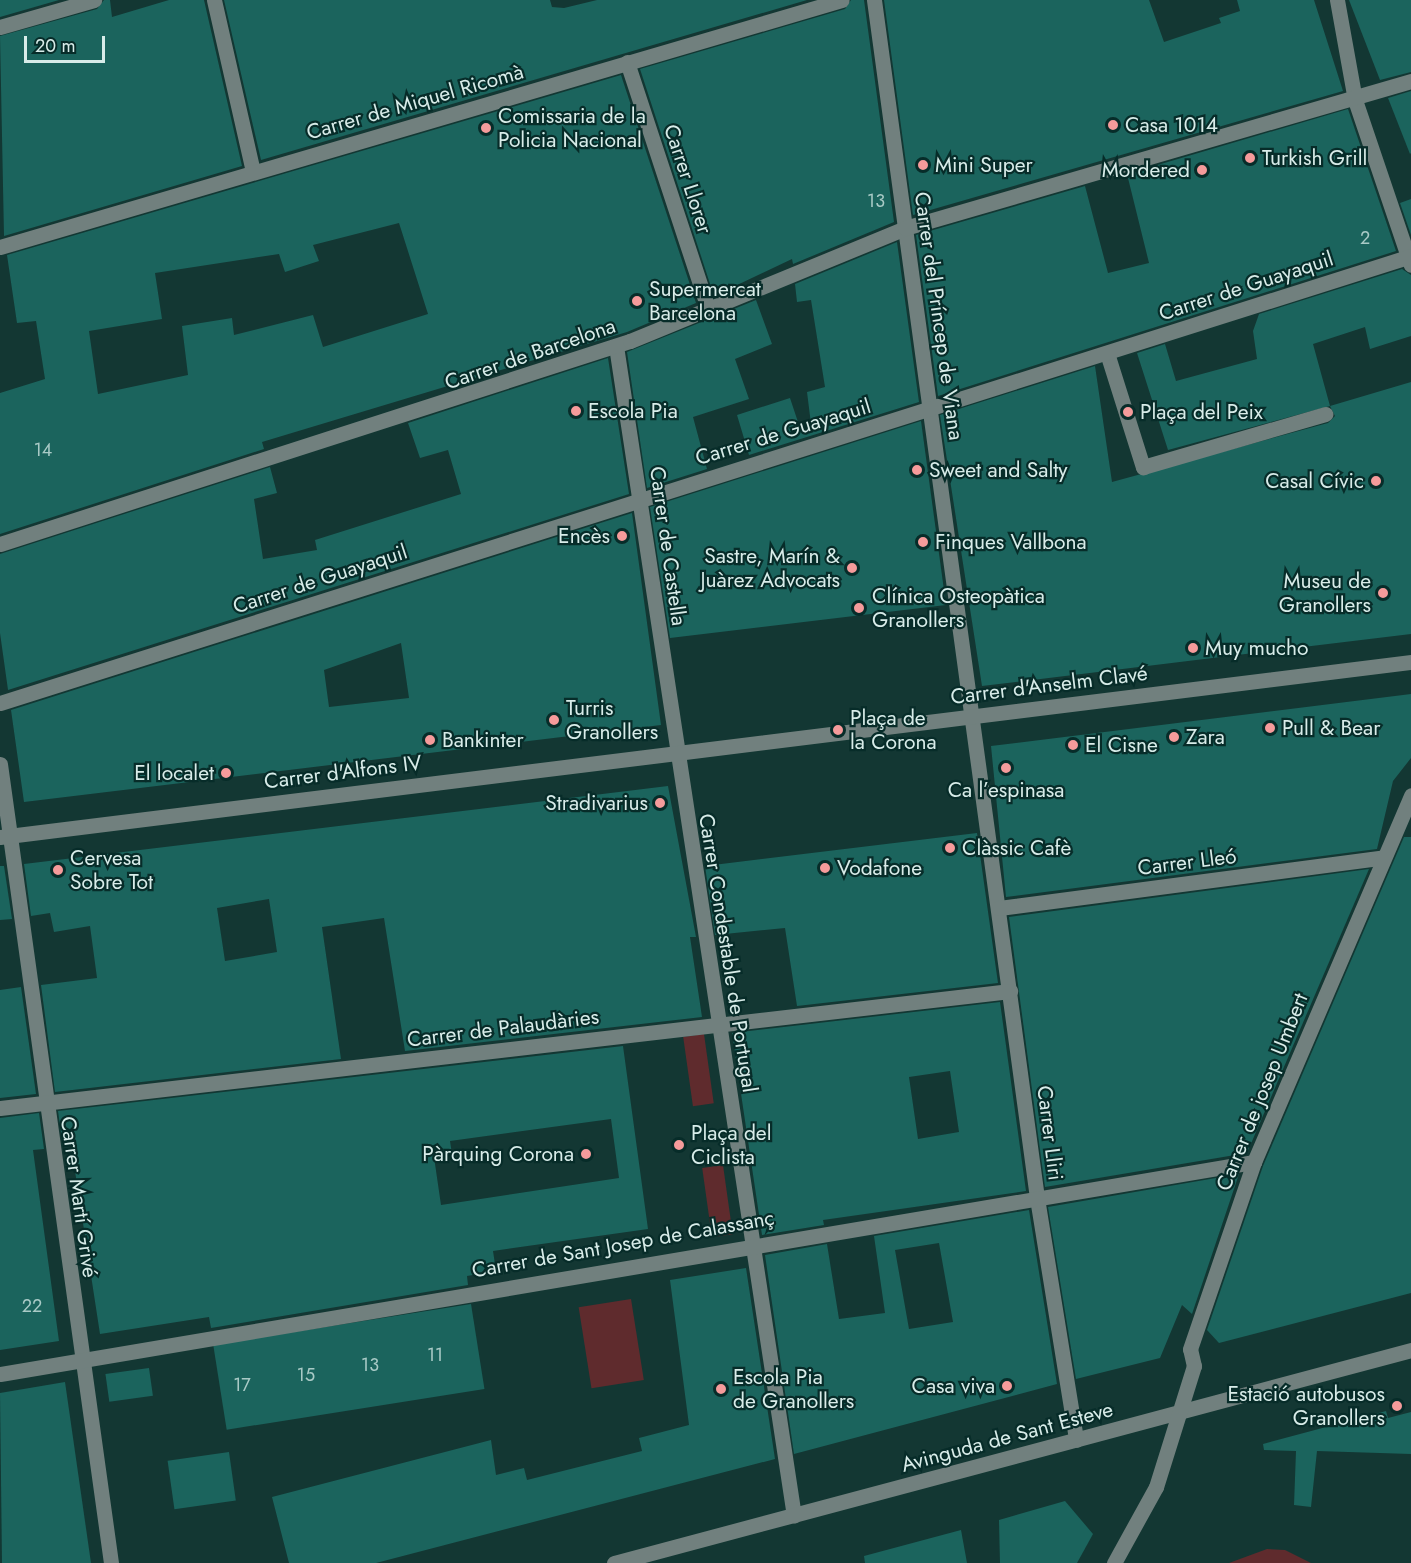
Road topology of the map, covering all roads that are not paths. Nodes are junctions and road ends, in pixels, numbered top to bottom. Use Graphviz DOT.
graph roads {
  1 [pos="94,0"];
  2 [pos="214,0"];
  3 [pos="842,0"];
  4 [pos="874,0"];
  5 [pos="1337,0"];
  6 [pos="0,27"];
  7 [pos="627,62"];
  8 [pos="1411,81"];
  9 [pos="1354,100"];
  10 [pos="254,171"];
  11 [pos="905,228"];
  12 [pos="0,247"];
  13 [pos="1410,259"];
  14 [pos="708,309"];
  15 [pos="616,346"];
  16 [pos="1107,353"];
  17 [pos="931,408"];
  18 [pos="1325,414"];
  19 [pos="640,499"];
  20 [pos="0,544"];
  21 [pos="1411,662"];
  22 [pos="0,703"];
  23 [pos="971,716"];
  24 [pos="684,751"];
  25 [pos="0,764"];
  26 [pos="1410,799"];
  27 [pos="5,836"];
  28 [pos="1381,858"];
  29 [pos="999,908"];
  30 [pos="1010,990"];
  31 [pos="717,1024"];
  32 [pos="45,1102"];
  33 [pos="0,1108"];
  34 [pos="1254,1162"];
  35 [pos="1037,1198"];
  36 [pos="752,1244"];
  37 [pos="1411,1350"];
  38 [pos="79,1358"];
  39 [pos="0,1374"];
  40 [pos="1180,1412"];
  41 [pos="1076,1440"];
  42 [pos="794,1516"];
  43 [pos="111,1563"];
  44 [pos="614,1563"];
  45 [pos="1114,1563"];
  1 -- 6 [label="street"];
  2 -- 10 [label="street"];
  3 -- 7 [label="street, Carrer de Miquel Ricomà"];
  4 -- 11 [label="street, Carrer del Príncep de Viana"];
  5 -- 9 [label="street"];
  7 -- 10 [label="street, Carrer de Miquel Ricomà"];
  7 -- 14 [label="street, Carrer Llorer"];
  8 -- 9 [label="street, Carrer de Barcelona"];
  9 -- 11 [label="street, Carrer de Barcelona"];
  9 -- 13 [label="street"];
  10 -- 12 [label="street, Carrer de Miquel Ricomà"];
  11 -- 14 [label="street, Carrer de Barcelona"];
  11 -- 17 [label="street, Carrer del Príncep de Viana"];
  13 -- 16 [label="street, Carrer de Guayaquil"];
  14 -- 15 [label="street, Carrer de Barcelona"];
  15 -- 19 [label="street, Carrer de Castella"];
  15 -- 20 [label="street, Carrer de Barcelona"];
  16 -- 17 [label="street, Carrer de Guayaquil"];
  16 -- 18 [label="street"];
  17 -- 19 [label="street, Carrer de Guayaquil"];
  17 -- 23 [label="street, Carrer del Príncep de Viana"];
  19 -- 22 [label="street, Carrer de Guayaquil"];
  19 -- 24 [label="street, Carrer de Castella"];
  21 -- 23 [label="street, Carrer d'Anselm Clavé"];
  23 -- 24 [label="street, Carrer d'Anselm Clavé"];
  23 -- 29 [label="street, Carrer Lliri"];
  24 -- 27 [label="street, Carrer d'Alfons IV"];
  24 -- 31 [label="street, Carrer Condestable de Portugal"];
  25 -- 27 [label="street, Carrer Martí Grivé"];
  26 -- 28 [label="street, Carrer de josep Umbert"];
  27 -- 32 [label="street, Carrer Martí Grivé"];
  28 -- 29 [label="street, Carrer Lleó"];
  28 -- 34 [label="street, Carrer de josep Umbert"];
  29 -- 30 [label="street, Carrer Lliri"];
  30 -- 31 [label="street, Carrer de Palaudàries"];
  30 -- 35 [label="street, Carrer Lliri"];
  31 -- 32 [label="street, Carrer de Palaudàries"];
  31 -- 36 [label="street, Carrer Condestable de Portugal"];
  32 -- 33 [label="street, Carrer de Palaudàries"];
  32 -- 38 [label="street, Carrer Martí Grivé"];
  34 -- 35 [label="street, Carrer de Sant Josep de Calassanç"];
  34 -- 40 [label="street, Carrer de josep Umbert"];
  35 -- 36 [label="street, Carrer de Sant Josep de Calassanç"];
  35 -- 41 [label="street, Carrer Lliri"];
  36 -- 38 [label="street, Carrer de Sant Josep de Calassanç"];
  36 -- 42 [label="street, Carrer Condestable de Portugal"];
  37 -- 40 [label="street, Avinguda de Sant Esteve"];
  38 -- 39 [label="street, Carrer de Sant Josep de Calassanç"];
  38 -- 43 [label="street, Carrer Martí Grivé"];
  40 -- 41 [label="street, Avinguda de Sant Esteve"];
  40 -- 45 [label="street, Carrer de josep Umbert"];
  41 -- 42 [label="street, Avinguda de Sant Esteve"];
  42 -- 44 [label="street, Avinguda de Sant Esteve"];
}
